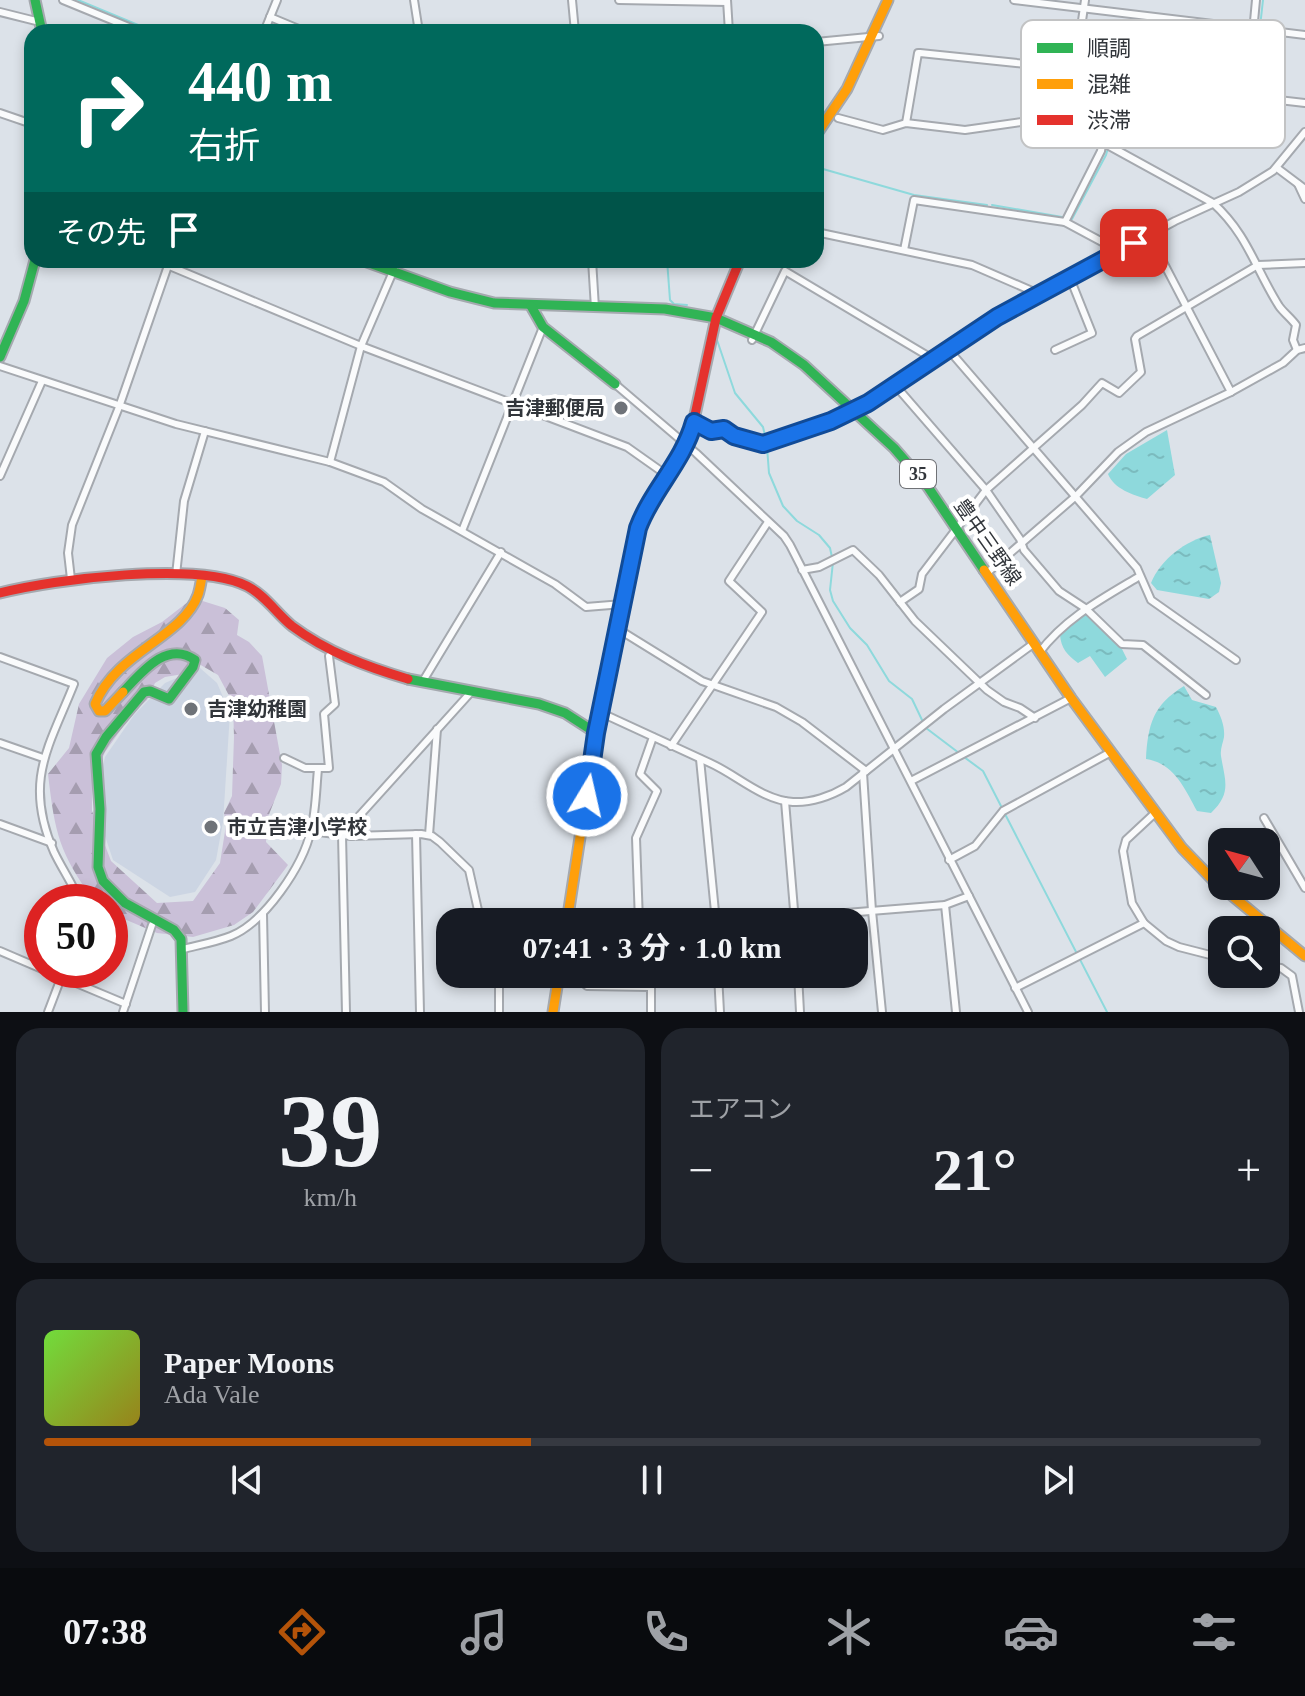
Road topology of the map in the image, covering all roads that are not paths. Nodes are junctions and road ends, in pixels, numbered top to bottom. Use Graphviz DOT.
graph roads {
  1 [pos="35,0"];
  2 [pos="63,0"];
  3 [pos="277,0"];
  4 [pos="414,0"];
  5 [pos="572,0"];
  6 [pos="619,0"];
  7 [pos="888,0"];
  8 [pos="1014,0"];
  9 [pos="1085,0"];
  10 [pos="1256,0"];
  11 [pos="727,1"];
  12 [pos="1084,8"];
  13 [pos="0,12"];
  14 [pos="270,17"];
  15 [pos="1082,20"];
  16 [pos="1183,20"];
  17 [pos="1257,20"];
  18 [pos="33,24"];
  19 [pos="40,24"];
  20 [pos="122,24"];
  21 [pos="267,24"];
  22 [pos="287,24"];
  23 [pos="418,24"];
  24 [pos="574,24"];
  25 [pos="728,24"];
  26 [pos="1285,32"];
  27 [pos="1305,35"];
  28 [pos="875,36"];
  29 [pos="824,41"];
  30 [pos="1021,63"];
  31 [pos="1285,101"];
  32 [pos="1305,103"];
  33 [pos="0,113"];
  34 [pos="838,118"];
  35 [pos="24,121"];
  36 [pos="824,123"];
  37 [pos="906,123"];
  38 [pos="1021,123"];
  39 [pos="1305,132"];
  40 [pos="1105,148"];
  41 [pos="1108,148"];
  42 [pos="1277,168"];
  43 [pos="1298,184"];
  44 [pos="1305,189"];
  45 [pos="1305,199"];
  46 [pos="1213,203"];
  47 [pos="1065,222"];
  48 [pos="824,234"];
  49 [pos="1149,235"];
  50 [pos="904,250"];
  51 [pos="1119,251"];
  52 [pos="1305,263"];
  53 [pos="1258,265"];
  54 [pos="33,268"];
  55 [pos="167,268"];
  56 [pos="183,268"];
  57 [pos="381,268"];
  58 [pos="395,268"];
  59 [pos="592,268"];
  60 [pos="737,268"];
  61 [pos="393,273"];
  62 [pos="1070,278"];
  63 [pos="1039,294"];
  64 [pos="531,306"];
  65 [pos="1188,307"];
  66 [pos="595,308"];
  67 [pos="716,318"];
  68 [pos="543,327"];
  69 [pos="754,338"];
  70 [pos="361,346"];
  71 [pos="948,349"];
  72 [pos="1301,349"];
  73 [pos="1055,350"];
  74 [pos="0,357"];
  75 [pos="933,359"];
  76 [pos="0,366"];
  77 [pos="42,381"];
  78 [pos="615,384"];
  79 [pos="895,385"];
  80 [pos="1231,392"];
  81 [pos="513,402"];
  82 [pos="119,407"];
  83 [pos="855,410"];
  84 [pos="694,422"];
  85 [pos="205,431"];
  86 [pos="687,445"];
  87 [pos="1034,447"];
  88 [pos="330,462"];
  89 [pos="0,476"];
  90 [pos="668,476"];
  91 [pos="986,490"];
  92 [pos="1075,496"];
  93 [pos="768,522"];
  94 [pos="957,528"];
  95 [pos="462,531"];
  96 [pos="1021,543"];
  97 [pos="501,552"];
  98 [pos="802,570"];
  99 [pos="986,574"];
  100 [pos="176,575"];
  101 [pos="202,576"];
  102 [pos="1140,576"];
  103 [pos="71,579"];
  104 [pos="0,593"];
  105 [pos="900,602"];
  106 [pos="623,604"];
  107 [pos="1085,608"];
  108 [pos="617,629"];
  109 [pos="1033,644"];
  110 [pos="1039,653"];
  111 [pos="329,656"];
  112 [pos="0,657"];
  113 [pos="1236,660"];
  114 [pos="423,681"];
  115 [pos="980,682"];
  116 [pos="715,685"];
  117 [pos="472,691"];
  118 [pos="1206,695"];
  119 [pos="1071,698"];
  120 [pos="608,716"];
  121 [pos="1035,718"];
  122 [pos="437,729"];
  123 [pos="596,733"];
  124 [pos="653,737"];
  125 [pos="0,743"];
  126 [pos="671,746"];
  127 [pos="894,748"];
  128 [pos="1111,752"];
  129 [pos="43,758"];
  130 [pos="284,758"];
  131 [pos="700,759"];
  132 [pos="318,769"];
  133 [pos="864,772"];
  134 [pos="911,781"];
  135 [pos="785,801"];
  136 [pos="1155,813"];
  137 [pos="1264,818"];
  138 [pos="0,824"];
  139 [pos="311,831"];
  140 [pos="416,834"];
  141 [pos="342,835"];
  142 [pos="429,835"];
  143 [pos="52,843"];
  144 [pos="949,860"];
  145 [pos="71,884"];
  146 [pos="1305,888"];
  147 [pos="969,896"];
  148 [pos="945,905"];
  149 [pos="478,908"];
  150 [pos="569,908"];
  151 [pos="638,908"];
  152 [pos="715,908"];
  153 [pos="794,908"];
  154 [pos="868,911"];
  155 [pos="872,911"];
  156 [pos="263,914"];
  157 [pos="1144,923"];
  158 [pos="152,925"];
  159 [pos="183,949"];
  160 [pos="0,951"];
  161 [pos="1208,954"];
  162 [pos="1305,956"];
  163 [pos="24,961"];
  164 [pos="1280,968"];
  165 [pos="57,988"];
  166 [pos="89,988"];
  167 [pos="499,988"];
  168 [pos="557,988"];
  169 [pos="651,988"];
  170 [pos="719,988"];
  171 [pos="799,988"];
  172 [pos="1015,988"];
  173 [pos="125,1008"];
  174 [pos="48,1012"];
  175 [pos="183,1012"];
  176 [pos="265,1012"];
  177 [pos="346,1012"];
  178 [pos="420,1012"];
  179 [pos="499,1012"];
  180 [pos="553,1012"];
  181 [pos="651,1012"];
  182 [pos="720,1012"];
  183 [pos="800,1012"];
  184 [pos="882,1012"];
  185 [pos="956,1012"];
  186 [pos="1028,1012"];
  187 [pos="1299,1012"];
  1 -- 19 [label="main road"];
  2 -- 20 [label="street"];
  3 -- 14 [label="street"];
  4 -- 23 [label="street"];
  5 -- 24 [label="street"];
  6 -- 11 [label="street"];
  7 -- 28 [label="main road"];
  8 -- 12 [label="street"];
  9 -- 12 [label="street"];
  10 -- 17 [label="street"];
  11 -- 25 [label="street"];
  12 -- 15 [label="street"];
  12 -- 16 [label="street"];
  13 -- 18 [label="street"];
  14 -- 21 [label="street"];
  14 -- 22 [label="street"];
  26 -- 27 [label="street"];
  28 -- 29 [label="street"];
  28 -- 36 [label="main road"];
  30 -- 37 [label="street"];
  31 -- 32 [label="street"];
  33 -- 35 [label="street"];
  34 -- 37 [label="street"];
  37 -- 38 [label="street"];
  39 -- 42 [label="street"];
  40 -- 47 [label="street"];
  41 -- 46 [label="street"];
  42 -- 43 [label="street"];
  42 -- 46 [label="street"];
  43 -- 44 [label="street"];
  43 -- 45 [label="street"];
  46 -- 49 [label="street"];
  46 -- 53 [label="street"];
  47 -- 50 [label="street"];
  47 -- 51 [label="street"];
  48 -- 50 [label="street"];
  49 -- 51 [label="street"];
  49 -- 65 [label="street"];
  50 -- 63 [label="street"];
  51 -- 62 [label="street"];
  52 -- 53 [label="street"];
  53 -- 65 [label="street"];
  53 -- 72 [label="street"];
  54 -- 74 [label="main road"];
  55 -- 82 [label="street"];
  56 -- 70 [label="street"];
  57 -- 61 [label="main road, 豊中三野線 / 35"];
  58 -- 61 [label="street"];
  59 -- 66 [label="street"];
  60 -- 67 [label="main road"];
  61 -- 64 [label="main road, 豊中三野線 / 35"];
  61 -- 70 [label="street"];
  62 -- 63 [label="street"];
  62 -- 73 [label="street"];
  63 -- 71 [label="street"];
  64 -- 66 [label="main road, 豊中三野線 / 35"];
  64 -- 68 [label="main road"];
  65 -- 80 [label="street"];
  65 -- 87 [label="street"];
  66 -- 67 [label="main road, 豊中三野線 / 35"];
  67 -- 69 [label="main road, 豊中三野線 / 35"];
  67 -- 84 [label="main road"];
  68 -- 78 [label="main road"];
  68 -- 81 [label="street"];
  69 -- 75 [label="street"];
  69 -- 83 [label="main road, 豊中三野線 / 35"];
  70 -- 81 [label="street"];
  70 -- 88 [label="street"];
  71 -- 75 [label="street"];
  71 -- 87 [label="street"];
  72 -- 80 [label="street"];
  75 -- 79 [label="street"];
  76 -- 77 [label="street"];
  77 -- 82 [label="street"];
  77 -- 89 [label="street"];
  78 -- 86 [label="street"];
  79 -- 83 [label="street"];
  79 -- 91 [label="street"];
  80 -- 92 [label="street"];
  81 -- 90 [label="street"];
  81 -- 95 [label="street"];
  82 -- 85 [label="street"];
  82 -- 103 [label="street"];
  83 -- 84 [label="street"];
  83 -- 94 [label="main road, 豊中三野線 / 35"];
  84 -- 86 [label="main road"];
  85 -- 88 [label="street"];
  85 -- 100 [label="street"];
  86 -- 90 [label="main road"];
  86 -- 93 [label="street"];
  87 -- 91 [label="street"];
  87 -- 92 [label="street"];
  88 -- 95 [label="street"];
  90 -- 106 [label="main road"];
  91 -- 94 [label="street"];
  91 -- 96 [label="street"];
  92 -- 96 [label="street"];
  92 -- 102 [label="street"];
  93 -- 98 [label="street"];
  93 -- 116 [label="street"];
  94 -- 99 [label="main road, 豊中三野線 / 35"];
  94 -- 105 [label="street"];
  95 -- 97 [label="street"];
  96 -- 99 [label="street"];
  96 -- 107 [label="street"];
  97 -- 106 [label="street"];
  97 -- 114 [label="street"];
  98 -- 105 [label="street"];
  98 -- 127 [label="street"];
  99 -- 109 [label="main road, 豊中三野線 / 35"];
  100 -- 101 [label="main road"];
  100 -- 103 [label="main road"];
  101 -- 114 [label="main road"];
  101 -- 159 [label="main road"];
  102 -- 107 [label="street"];
  102 -- 113 [label="street"];
  103 -- 104 [label="main road"];
  105 -- 115 [label="street"];
  106 -- 108 [label="main road"];
  107 -- 110 [label="street"];
  107 -- 118 [label="street"];
  108 -- 116 [label="street"];
  108 -- 123 [label="main road"];
  109 -- 110 [label="main road, 豊中三野線 / 35"];
  109 -- 115 [label="street"];
  110 -- 119 [label="main road, 豊中三野線 / 35"];
  111 -- 132 [label="street"];
  112 -- 129 [label="street"];
  114 -- 117 [label="main road"];
  115 -- 121 [label="street"];
  115 -- 127 [label="street"];
  116 -- 126 [label="street"];
  116 -- 133 [label="street"];
  117 -- 122 [label="street"];
  117 -- 123 [label="main road"];
  119 -- 121 [label="street"];
  119 -- 128 [label="main road, 豊中三野線 / 35"];
  120 -- 124 [label="street"];
  121 -- 134 [label="street"];
  122 -- 141 [label="street"];
  122 -- 142 [label="street"];
  123 -- 150 [label="main road"];
  124 -- 126 [label="street"];
  124 -- 151 [label="street"];
  125 -- 129 [label="street"];
  126 -- 131 [label="street"];
  127 -- 133 [label="street"];
  127 -- 134 [label="street"];
  128 -- 136 [label="main road, 豊中三野線 / 35"];
  128 -- 144 [label="street"];
  129 -- 143 [label="street"];
  130 -- 132 [label="street"];
  131 -- 135 [label="street"];
  131 -- 152 [label="street"];
  132 -- 139 [label="street"];
  133 -- 135 [label="street"];
  133 -- 155 [label="street"];
  134 -- 144 [label="street"];
  135 -- 153 [label="street"];
  136 -- 157 [label="street"];
  136 -- 162 [label="main road, 豊中三野線 / 35"];
  137 -- 146 [label="street"];
  138 -- 143 [label="street"];
  139 -- 141 [label="street"];
  139 -- 156 [label="street"];
  140 -- 141 [label="street"];
  140 -- 142 [label="street"];
  140 -- 178 [label="street"];
  141 -- 177 [label="street"];
  142 -- 149 [label="street"];
  143 -- 145 [label="street"];
  144 -- 147 [label="street"];
  147 -- 148 [label="street"];
  147 -- 172 [label="street"];
  148 -- 155 [label="street"];
  148 -- 185 [label="street"];
  154 -- 155 [label="street"];
  155 -- 184 [label="street"];
  156 -- 159 [label="street"];
  156 -- 176 [label="street"];
  157 -- 161 [label="street"];
  157 -- 172 [label="street"];
  158 -- 173 [label="street"];
  159 -- 175 [label="main road"];
  160 -- 163 [label="street"];
  164 -- 187 [label="street"];
  165 -- 174 [label="street"];
  166 -- 173 [label="street"];
  167 -- 179 [label="street"];
  168 -- 180 [label="main road"];
  169 -- 181 [label="street"];
  170 -- 182 [label="street"];
  171 -- 183 [label="street"];
  172 -- 186 [label="street"];
}
